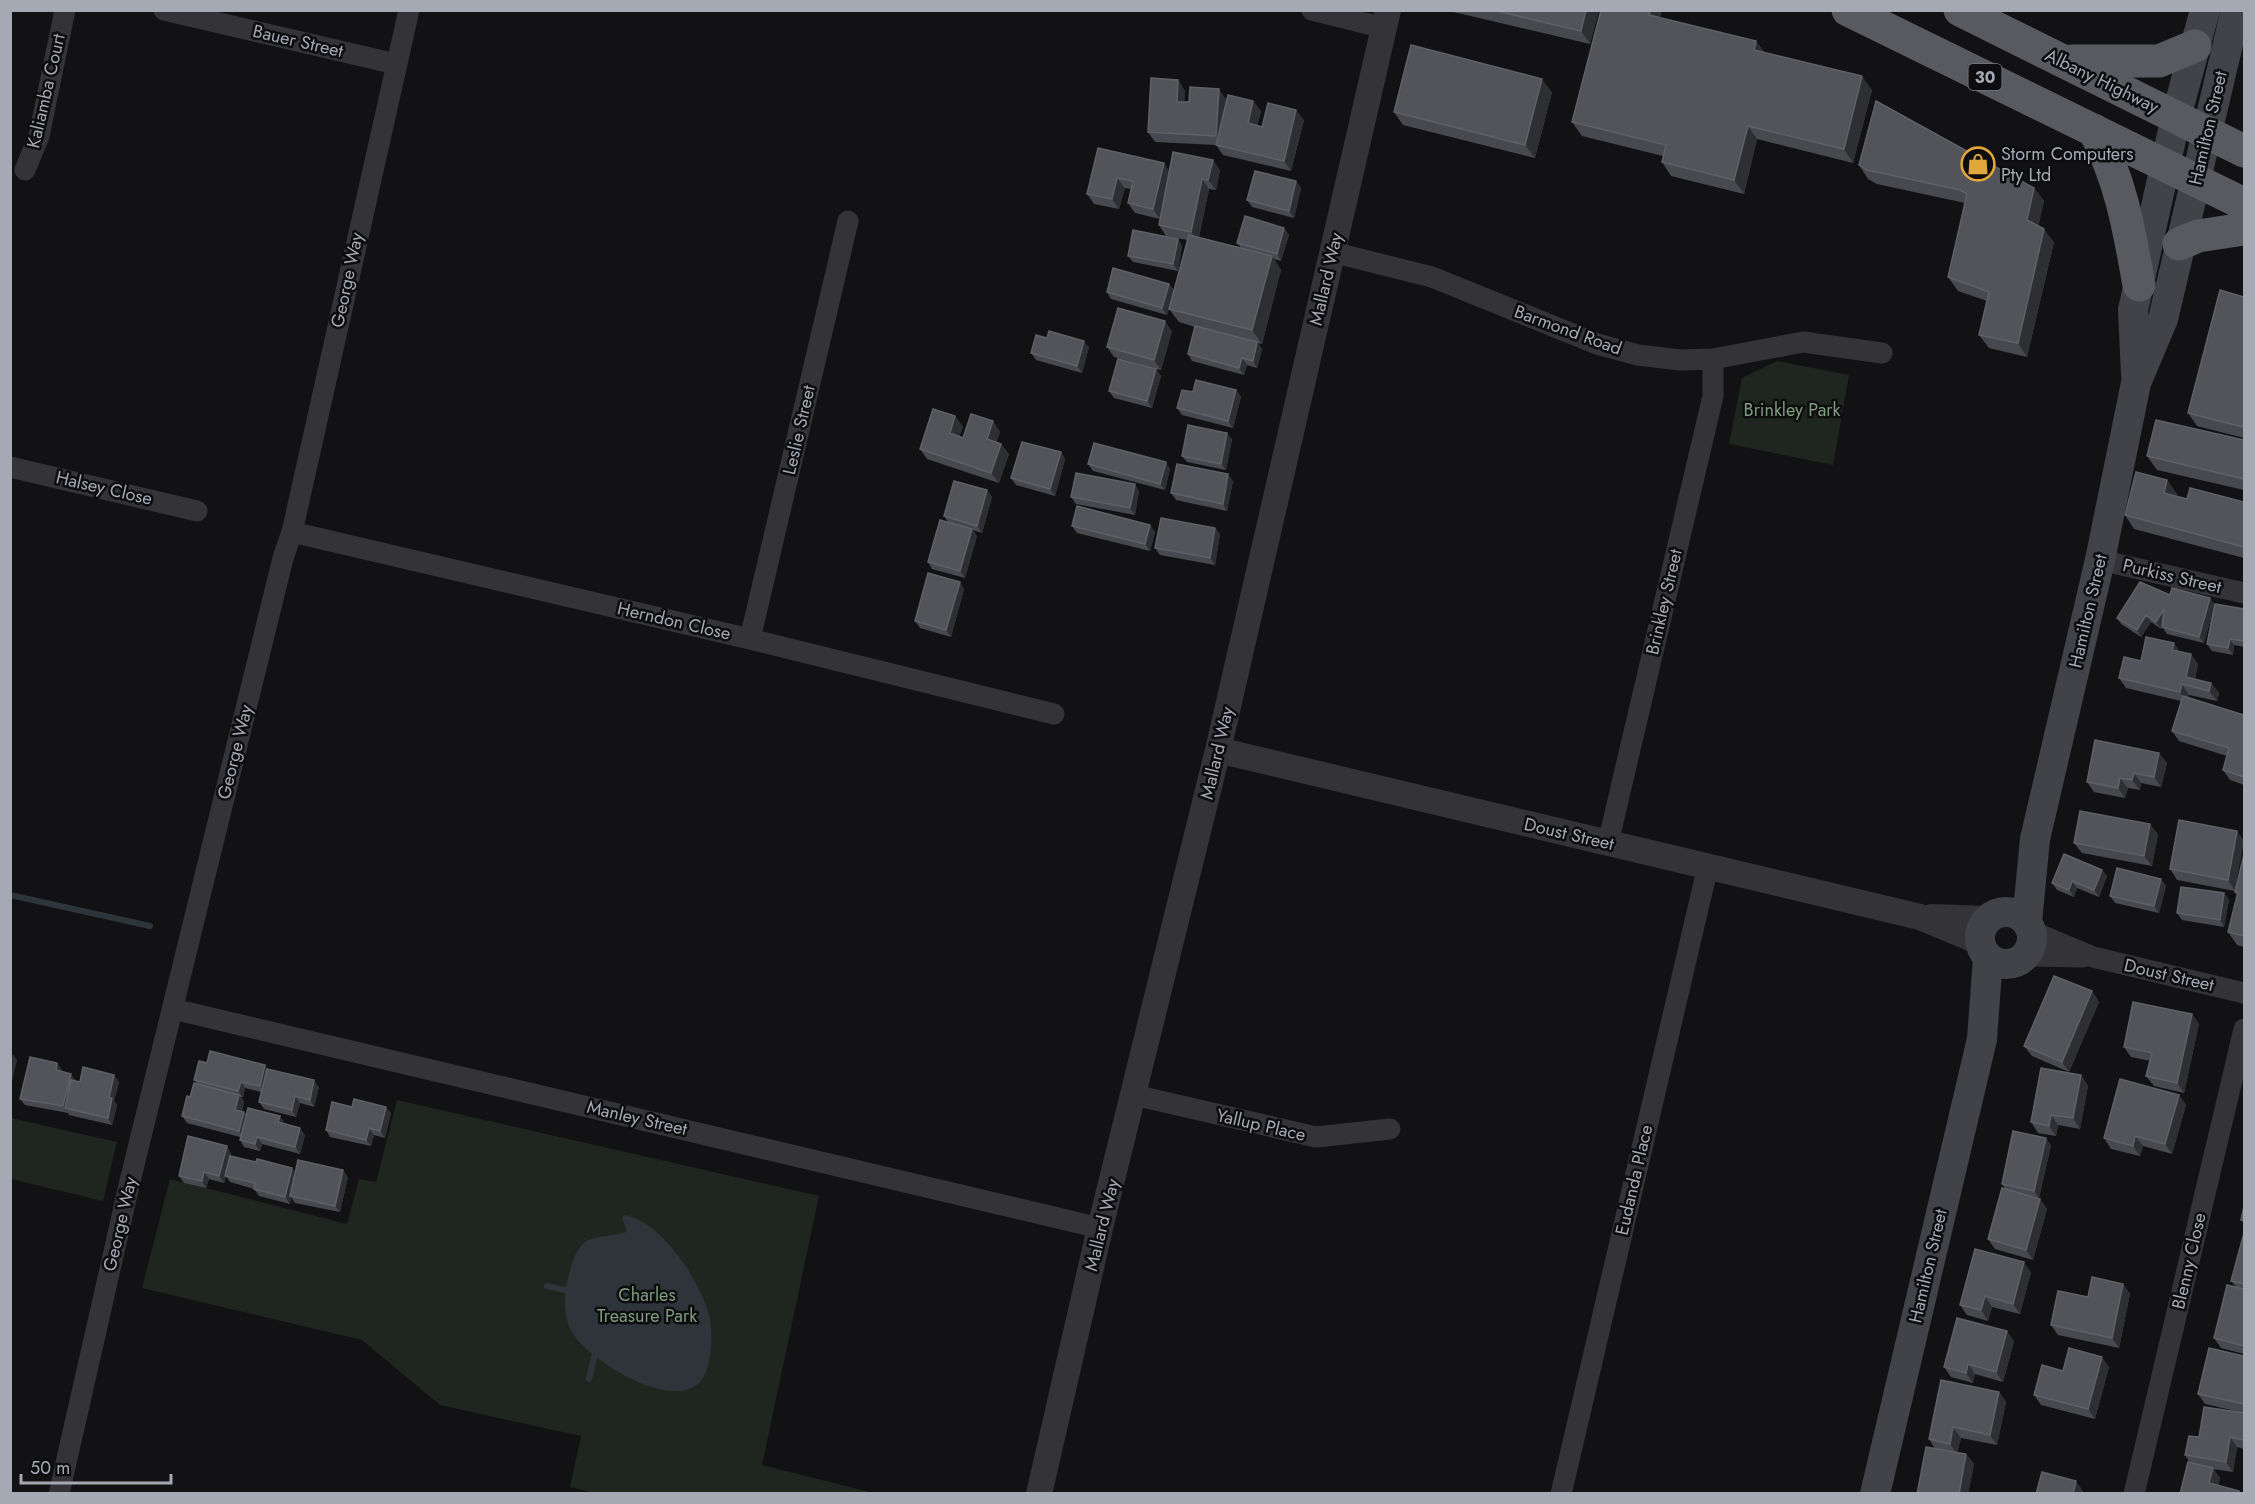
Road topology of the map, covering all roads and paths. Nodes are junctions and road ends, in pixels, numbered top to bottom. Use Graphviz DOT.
graph roads {
  1 [pos="65,10"];
  2 [pos="164,10"];
  3 [pos="409,10"];
  4 [pos="1312,10"];
  5 [pos="1848,10"];
  6 [pos="1960,10"];
  7 [pos="2205,10"];
  8 [pos="2236,10"];
  9 [pos="1386,19"];
  10 [pos="2195,46"];
  11 [pos="2061,60"];
  12 [pos="396,64"];
  13 [pos="2176,117"];
  14 [pos="2094,130"];
  15 [pos="2208,133"];
  16 [pos="2244,151"];
  17 [pos="2165,166"];
  18 [pos="25,170"];
  19 [pos="2195,181"];
  20 [pos="2244,204"];
  21 [pos="849,221"];
  22 [pos="2244,229"];
  23 [pos="2180,244"];
  24 [pos="1332,252"];
  25 [pos="2139,285"];
  26 [pos="1882,352"];
  27 [pos="1713,359"];
  28 [pos="2136,383"];
  29 [pos="10,467"];
  30 [pos="198,511"];
  31 [pos="292,532"];
  32 [pos="2100,560"];
  33 [pos="2244,593"];
  34 [pos="750,639"];
  35 [pos="1054,714"];
  36 [pos="1218,750"];
  37 [pos="1608,843"];
  38 [pos="1708,866"];
  39 [pos="2006,938"];
  40 [pos="2244,993"];
  41 [pos="172,1009"];
  42 [pos="2244,1029"];
  43 [pos="1134,1095"];
  44 [pos="1390,1130"];
  45 [pos="1100,1228"];
  46 [pos="59,1494"];
  47 [pos="1039,1494"];
  48 [pos="1561,1494"];
  49 [pos="1875,1494"];
  50 [pos="2134,1494"];
  1 -- 18 [label="street, Kaliamba Court"];
  2 -- 12 [label="street, Bauer Street"];
  3 -- 12 [label="street, George Way"];
  4 -- 9 [label="street"];
  5 -- 14 [label="highway, 30"];
  6 -- 11 [label="highway, Albany Highway"];
  7 -- 10 [label="main road, Hamilton Street"];
  8 -- 15 [label="main road, Hamilton Street"];
  9 -- 24 [label="street, Mallard Way"];
  10 -- 11 [label="highway"];
  10 -- 13 [label="main road, Hamilton Street"];
  11 -- 13 [label="highway, Albany Highway"];
  12 -- 31 [label="street, George Way"];
  13 -- 15 [label="highway, Albany Highway"];
  13 -- 17 [label="main road, Hamilton Street"];
  14 -- 17 [label="highway, 30"];
  14 -- 25 [label="highway"];
  15 -- 16 [label="highway, Albany Highway"];
  15 -- 19 [label="main road, Hamilton Street"];
  17 -- 19 [label="highway, 30"];
  17 -- 25 [label="main road, Hamilton Street"];
  19 -- 20 [label="highway, 30"];
  19 -- 23 [label="main road, Hamilton Street"];
  21 -- 34 [label="street, Leslie Street"];
  22 -- 23 [label="highway"];
  23 -- 28 [label="main road, Hamilton Street"];
  24 -- 27 [label="street, Barmond Road"];
  24 -- 36 [label="street, Mallard Way"];
  25 -- 28 [label="main road, Hamilton Street"];
  26 -- 27 [label="street, Barmond Road"];
  27 -- 37 [label="street, Brinkley Street"];
  28 -- 32 [label="main road, Hamilton Street"];
  29 -- 30 [label="street, Halsey Close"];
  31 -- 34 [label="street, Herndon Close"];
  31 -- 41 [label="street, George Way"];
  32 -- 33 [label="street, Purkiss Street"];
  32 -- 39 [label="main road, Hamilton Street"];
  34 -- 35 [label="street, Herndon Close"];
  36 -- 37 [label="street, Doust Street"];
  36 -- 43 [label="street, Mallard Way"];
  37 -- 38 [label="street, Doust Street"];
  38 -- 39 [label="street, Doust Street"];
  38 -- 48 [label="street, Eudanda Place"];
  39 -- 40 [label="street, Doust Street"];
  39 -- 49 [label="main road, Hamilton Street"];
  41 -- 45 [label="street, Manley Street"];
  41 -- 46 [label="street, George Way"];
  42 -- 50 [label="street, Blenny Close"];
  43 -- 44 [label="street, Yallup Place"];
  43 -- 45 [label="street, Mallard Way"];
  45 -- 47 [label="street, Mallard Way"];
}
